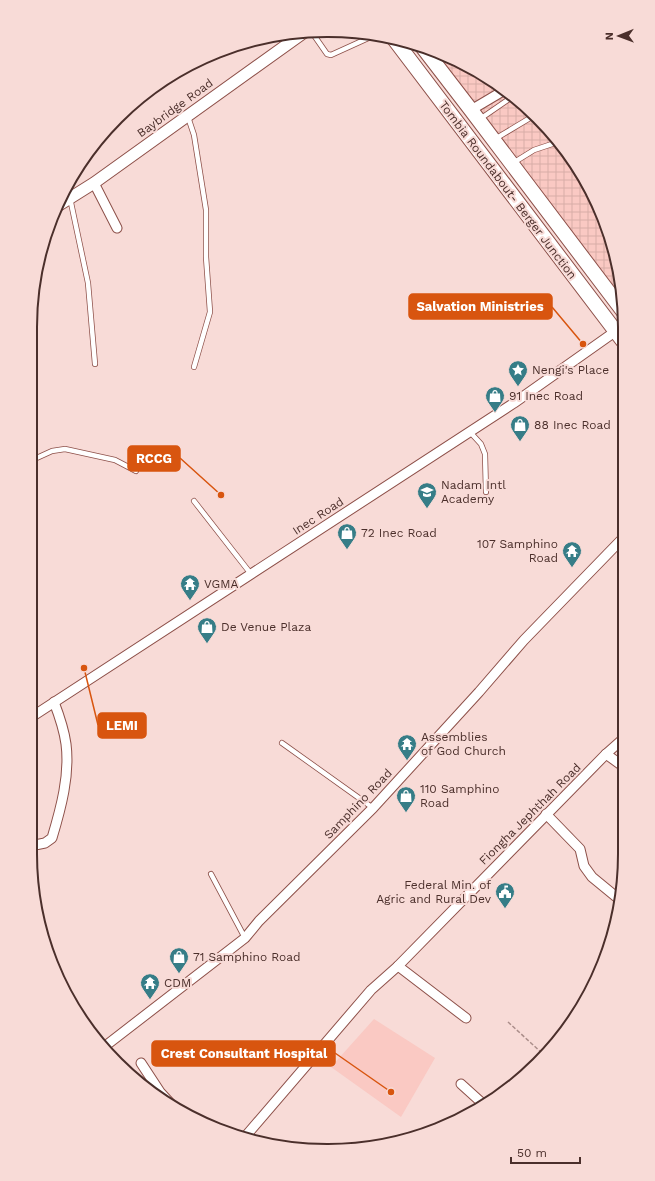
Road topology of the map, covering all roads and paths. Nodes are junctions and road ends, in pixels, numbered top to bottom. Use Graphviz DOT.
graph roads {
  1 [pos="315,38"];
  2 [pos="295,39"];
  3 [pos="366,39"];
  4 [pos="400,46"];
  5 [pos="430,55"];
  6 [pos="500,94"];
  7 [pos="507,99"];
  8 [pos="187,115"];
  9 [pos="475,115"];
  10 [pos="529,119"];
  11 [pos="494,140"];
  12 [pos="552,144"];
  13 [pos="512,164"];
  14 [pos="94,183"];
  15 [pos="70,198"];
  16 [pos="66,200"];
  17 [pos="117,228"];
  18 [pos="617,300"];
  19 [pos="618,335"];
  20 [pos="618,337"];
  21 [pos="95,364"];
  22 [pos="194,367"];
  23 [pos="470,432"];
  24 [pos="37,458"];
  25 [pos="136,472"];
  26 [pos="486,492"];
  27 [pos="194,501"];
  28 [pos="618,543"];
  29 [pos="251,574"];
  30 [pos="54,702"];
  31 [pos="37,713"];
  32 [pos="282,743"];
  33 [pos="618,743"];
  34 [pos="606,754"];
  35 [pos="618,763"];
  36 [pos="373,808"];
  37 [pos="546,814"];
  38 [pos="37,845"];
  39 [pos="211,874"];
  40 [pos="615,896"];
  41 [pos="245,938"];
  42 [pos="398,966"];
  43 [pos="466,1018"];
  44 [pos="508,1022"];
  45 [pos="108,1044"];
  46 [pos="540,1051"];
  47 [pos="141,1063"];
  48 [pos="461,1084"];
  49 [pos="158,1089"];
  50 [pos="480,1101"];
  51 [pos="248,1133"];
  1 -- 3 [label="lane"];
  2 -- 8 [label="street, Baybridge Road"];
  4 -- 19 [label="main road, Tombia Roundabout- Berger Junction"];
  5 -- 9 [label="main road, Tombia Roundabout- Berger Junction"];
  6 -- 9 [label="street"];
  7 -- 9 [label="lane"];
  8 -- 14 [label="street, Baybridge Road"];
  8 -- 22 [label="lane"];
  9 -- 11 [label="main road, Tombia Roundabout- Berger Junction"];
  10 -- 11 [label="lane"];
  11 -- 13 [label="main road, Tombia Roundabout- Berger Junction"];
  12 -- 13 [label="lane"];
  13 -- 18 [label="main road, Tombia Roundabout- Berger Junction"];
  14 -- 15 [label="street, Baybridge Road"];
  14 -- 17 [label="street"];
  15 -- 16 [label="street, Baybridge Road"];
  15 -- 21 [label="lane"];
  20 -- 23 [label="street, Inec Road"];
  23 -- 26 [label="lane"];
  23 -- 29 [label="street, Inec Road"];
  24 -- 25 [label="lane"];
  27 -- 29 [label="lane"];
  28 -- 36 [label="street, Samphino Road"];
  29 -- 30 [label="street, Inec Road"];
  30 -- 31 [label="street, Inec Road"];
  30 -- 38 [label="street"];
  32 -- 36 [label="lane"];
  33 -- 34 [label="street, Fiongha Jephthah Road"];
  34 -- 35 [label="street"];
  34 -- 37 [label="street, Fiongha Jephthah Road"];
  36 -- 41 [label="street, Samphino Road"];
  37 -- 40 [label="street"];
  37 -- 42 [label="street, Fiongha Jephthah Road"];
  39 -- 41 [label="lane"];
  41 -- 45 [label="street, Samphino Road"];
  42 -- 43 [label="street"];
  42 -- 51 [label="street, Fiongha Jephthah Road"];
  44 -- 46 [label="path"];
  47 -- 49 [label="street"];
  48 -- 50 [label="street"];
}
